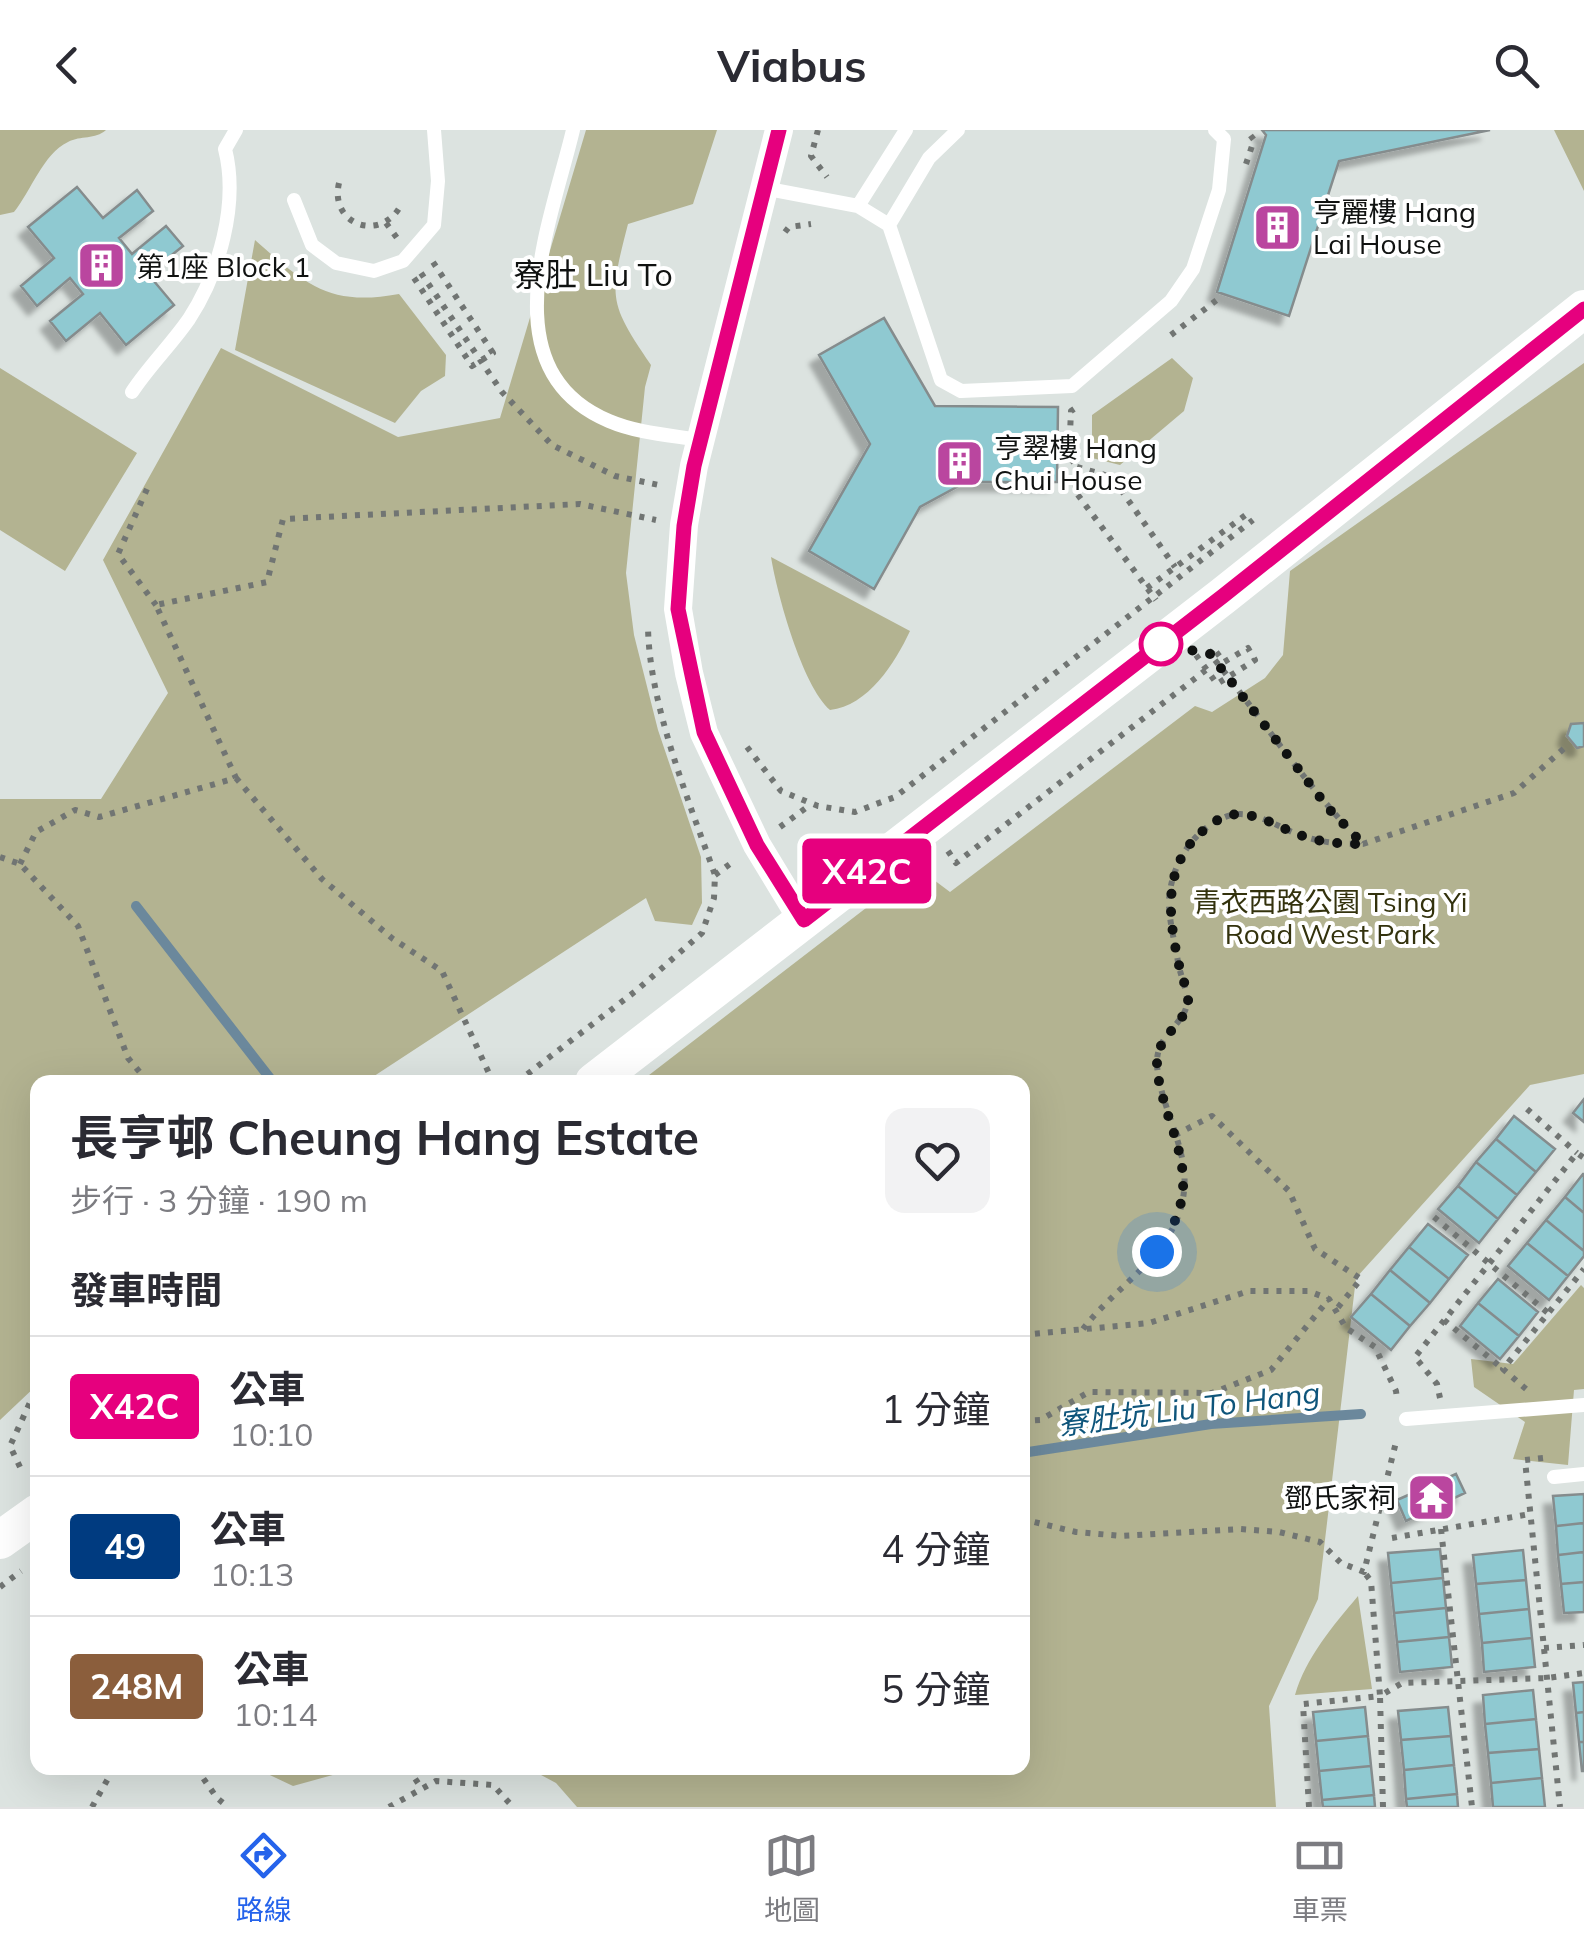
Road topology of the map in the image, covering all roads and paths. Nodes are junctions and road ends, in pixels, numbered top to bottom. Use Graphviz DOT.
graph roads {
  1 [pos="236,130"];
  2 [pos="434,130"];
  3 [pos="573,130"];
  4 [pos="779,130"];
  5 [pos="818,130"];
  6 [pos="906,130"];
  7 [pos="958,130"];
  8 [pos="1216,130"];
  9 [pos="827,177"];
  10 [pos="338,183"];
  11 [pos="763,188"];
  12 [pos="294,200"];
  13 [pos="400,205"];
  14 [pos="858,206"];
  15 [pos="386,223"];
  16 [pos="811,224"];
  17 [pos="888,225"];
  18 [pos="776,242"];
  19 [pos="408,253"];
  20 [pos="433,262"];
  21 [pos="414,271"];
  22 [pos="1222,296"];
  23 [pos="1584,309"];
  24 [pos="1158,346"];
  25 [pos="481,360"];
  26 [pos="132,392"];
  27 [pos="1086,400"];
  28 [pos="700,440"];
  29 [pos="1077,467"];
  30 [pos="664,486"];
  31 [pos="147,489"];
  32 [pos="658,520"];
  33 [pos="1168,557"];
  34 [pos="1175,568"];
  35 [pos="1173,582"];
  36 [pos="156,605"];
  37 [pos="1206,670"];
  38 [pos="1228,677"];
  39 [pos="741,734"];
  40 [pos="1569,744"];
  41 [pos="236,778"];
  42 [pos="1363,844"];
  43 [pos="948,852"];
  44 [pos="0,857"];
  45 [pos="20,864"];
  46 [pos="804,920"];
  47 [pos="702,933"];
  48 [pos="142,1075"];
  49 [pos="490,1075"];
  50 [pos="526,1075"];
  51 [pos="603,1075"];
  52 [pos="1527,1109"];
  53 [pos="1175,1135"];
  54 [pos="1581,1155"];
  55 [pos="1434,1217"];
  56 [pos="1489,1264"];
  57 [pos="1583,1273"];
  58 [pos="1328,1299"];
  59 [pos="1335,1310"];
  60 [pos="1548,1314"];
  61 [pos="1444,1320"];
  62 [pos="1083,1330"];
  63 [pos="1030,1334"];
  64 [pos="1503,1368"];
  65 [pos="30,1402"];
  66 [pos="1397,1405"];
  67 [pos="1584,1405"];
  68 [pos="1535,1409"];
  69 [pos="1444,1416"];
  70 [pos="1030,1421"];
  71 [pos="1402,1425"];
  72 [pos="1396,1442"];
  73 [pos="1406,1442"];
  74 [pos="1545,1458"];
  75 [pos="20,1467"];
  76 [pos="1584,1474"];
  77 [pos="1554,1476"];
  78 [pos="1530,1514"];
  79 [pos="30,1518"];
  80 [pos="1030,1521"];
  81 [pos="1441,1529"];
  82 [pos="1392,1538"];
  83 [pos="0,1540"];
  84 [pos="1364,1572"];
  85 [pos="1584,1646"];
  86 [pos="1544,1648"];
  87 [pos="1584,1673"];
  88 [pos="1547,1678"];
  89 [pos="1458,1682"];
  90 [pos="1380,1696"];
  91 [pos="110,1775"];
  92 [pos="201,1775"];
  93 [pos="413,1775"];
  94 [pos="422,1788"];
  95 [pos="92,1807"];
  96 [pos="228,1807"];
  97 [pos="389,1807"];
  98 [pos="513,1807"];
  99 [pos="1309,1807"];
  100 [pos="1383,1807"];
  101 [pos="1472,1807"];
  102 [pos="1560,1807"];
  1 -- 26 [label="lane"];
  2 -- 12 [label="lane"];
  3 -- 28 [label="lane"];
  4 -- 11 [label="street"];
  5 -- 9 [label="path"];
  6 -- 14 [label="lane"];
  7 -- 17 [label="lane"];
  8 -- 17 [label="lane"];
  10 -- 15 [label="path"];
  11 -- 14 [label="lane"];
  11 -- 28 [label="street"];
  13 -- 15 [label="path"];
  14 -- 17 [label="lane"];
  15 -- 19 [label="path"];
  16 -- 18 [label="path"];
  20 -- 25 [label="path"];
  21 -- 25 [label="path"];
  22 -- 24 [label="path"];
  23 -- 46 [label="main road"];
  25 -- 30 [label="path"];
  27 -- 29 [label="path"];
  28 -- 46 [label="street"];
  29 -- 33 [label="path"];
  29 -- 34 [label="path"];
  31 -- 36 [label="path"];
  32 -- 36 [label="path"];
  33 -- 34 [label="path"];
  33 -- 35 [label="path"];
  34 -- 35 [label="path"];
  35 -- 39 [label="path"];
  36 -- 41 [label="path"];
  37 -- 43 [label="path"];
  38 -- 38 [label="path"];
  38 -- 42 [label="path"];
  40 -- 42 [label="path"];
  41 -- 45 [label="path"];
  41 -- 49 [label="path"];
  42 -- 53 [label="path"];
  44 -- 45 [label="path"];
  45 -- 48 [label="path"];
  46 -- 51 [label="main road"];
  47 -- 50 [label="path"];
  52 -- 54 [label="path"];
  53 -- 59 [label="path"];
  53 -- 62 [label="path"];
  54 -- 56 [label="path"];
  55 -- 56 [label="path"];
  56 -- 60 [label="path"];
  56 -- 61 [label="path"];
  57 -- 60 [label="path"];
  58 -- 59 [label="path"];
  58 -- 62 [label="path"];
  58 -- 70 [label="path"];
  59 -- 66 [label="path"];
  60 -- 64 [label="path"];
  61 -- 64 [label="path"];
  61 -- 69 [label="path"];
  62 -- 63 [label="path"];
  64 -- 68 [label="path"];
  65 -- 75 [label="path"];
  67 -- 68 [label="lane"];
  68 -- 69 [label="lane"];
  69 -- 71 [label="lane"];
  71 -- 72 [label="path"];
  72 -- 73 [label="path"];
  72 -- 84 [label="path"];
  74 -- 78 [label="path"];
  76 -- 77 [label="lane"];
  78 -- 81 [label="path"];
  78 -- 86 [label="path"];
  79 -- 83 [label="main road"];
  80 -- 84 [label="path"];
  81 -- 82 [label="path"];
  81 -- 89 [label="path"];
  84 -- 90 [label="path"];
  85 -- 86 [label="path"];
  86 -- 88 [label="path"];
  87 -- 88 [label="path"];
  88 -- 89 [label="path"];
  88 -- 102 [label="path"];
  89 -- 90 [label="path"];
  89 -- 101 [label="path"];
  90 -- 99 [label="path"];
  90 -- 100 [label="path"];
  91 -- 95 [label="path"];
  92 -- 96 [label="path"];
  93 -- 94 [label="path"];
  94 -- 97 [label="path"];
  94 -- 98 [label="path"];
}
